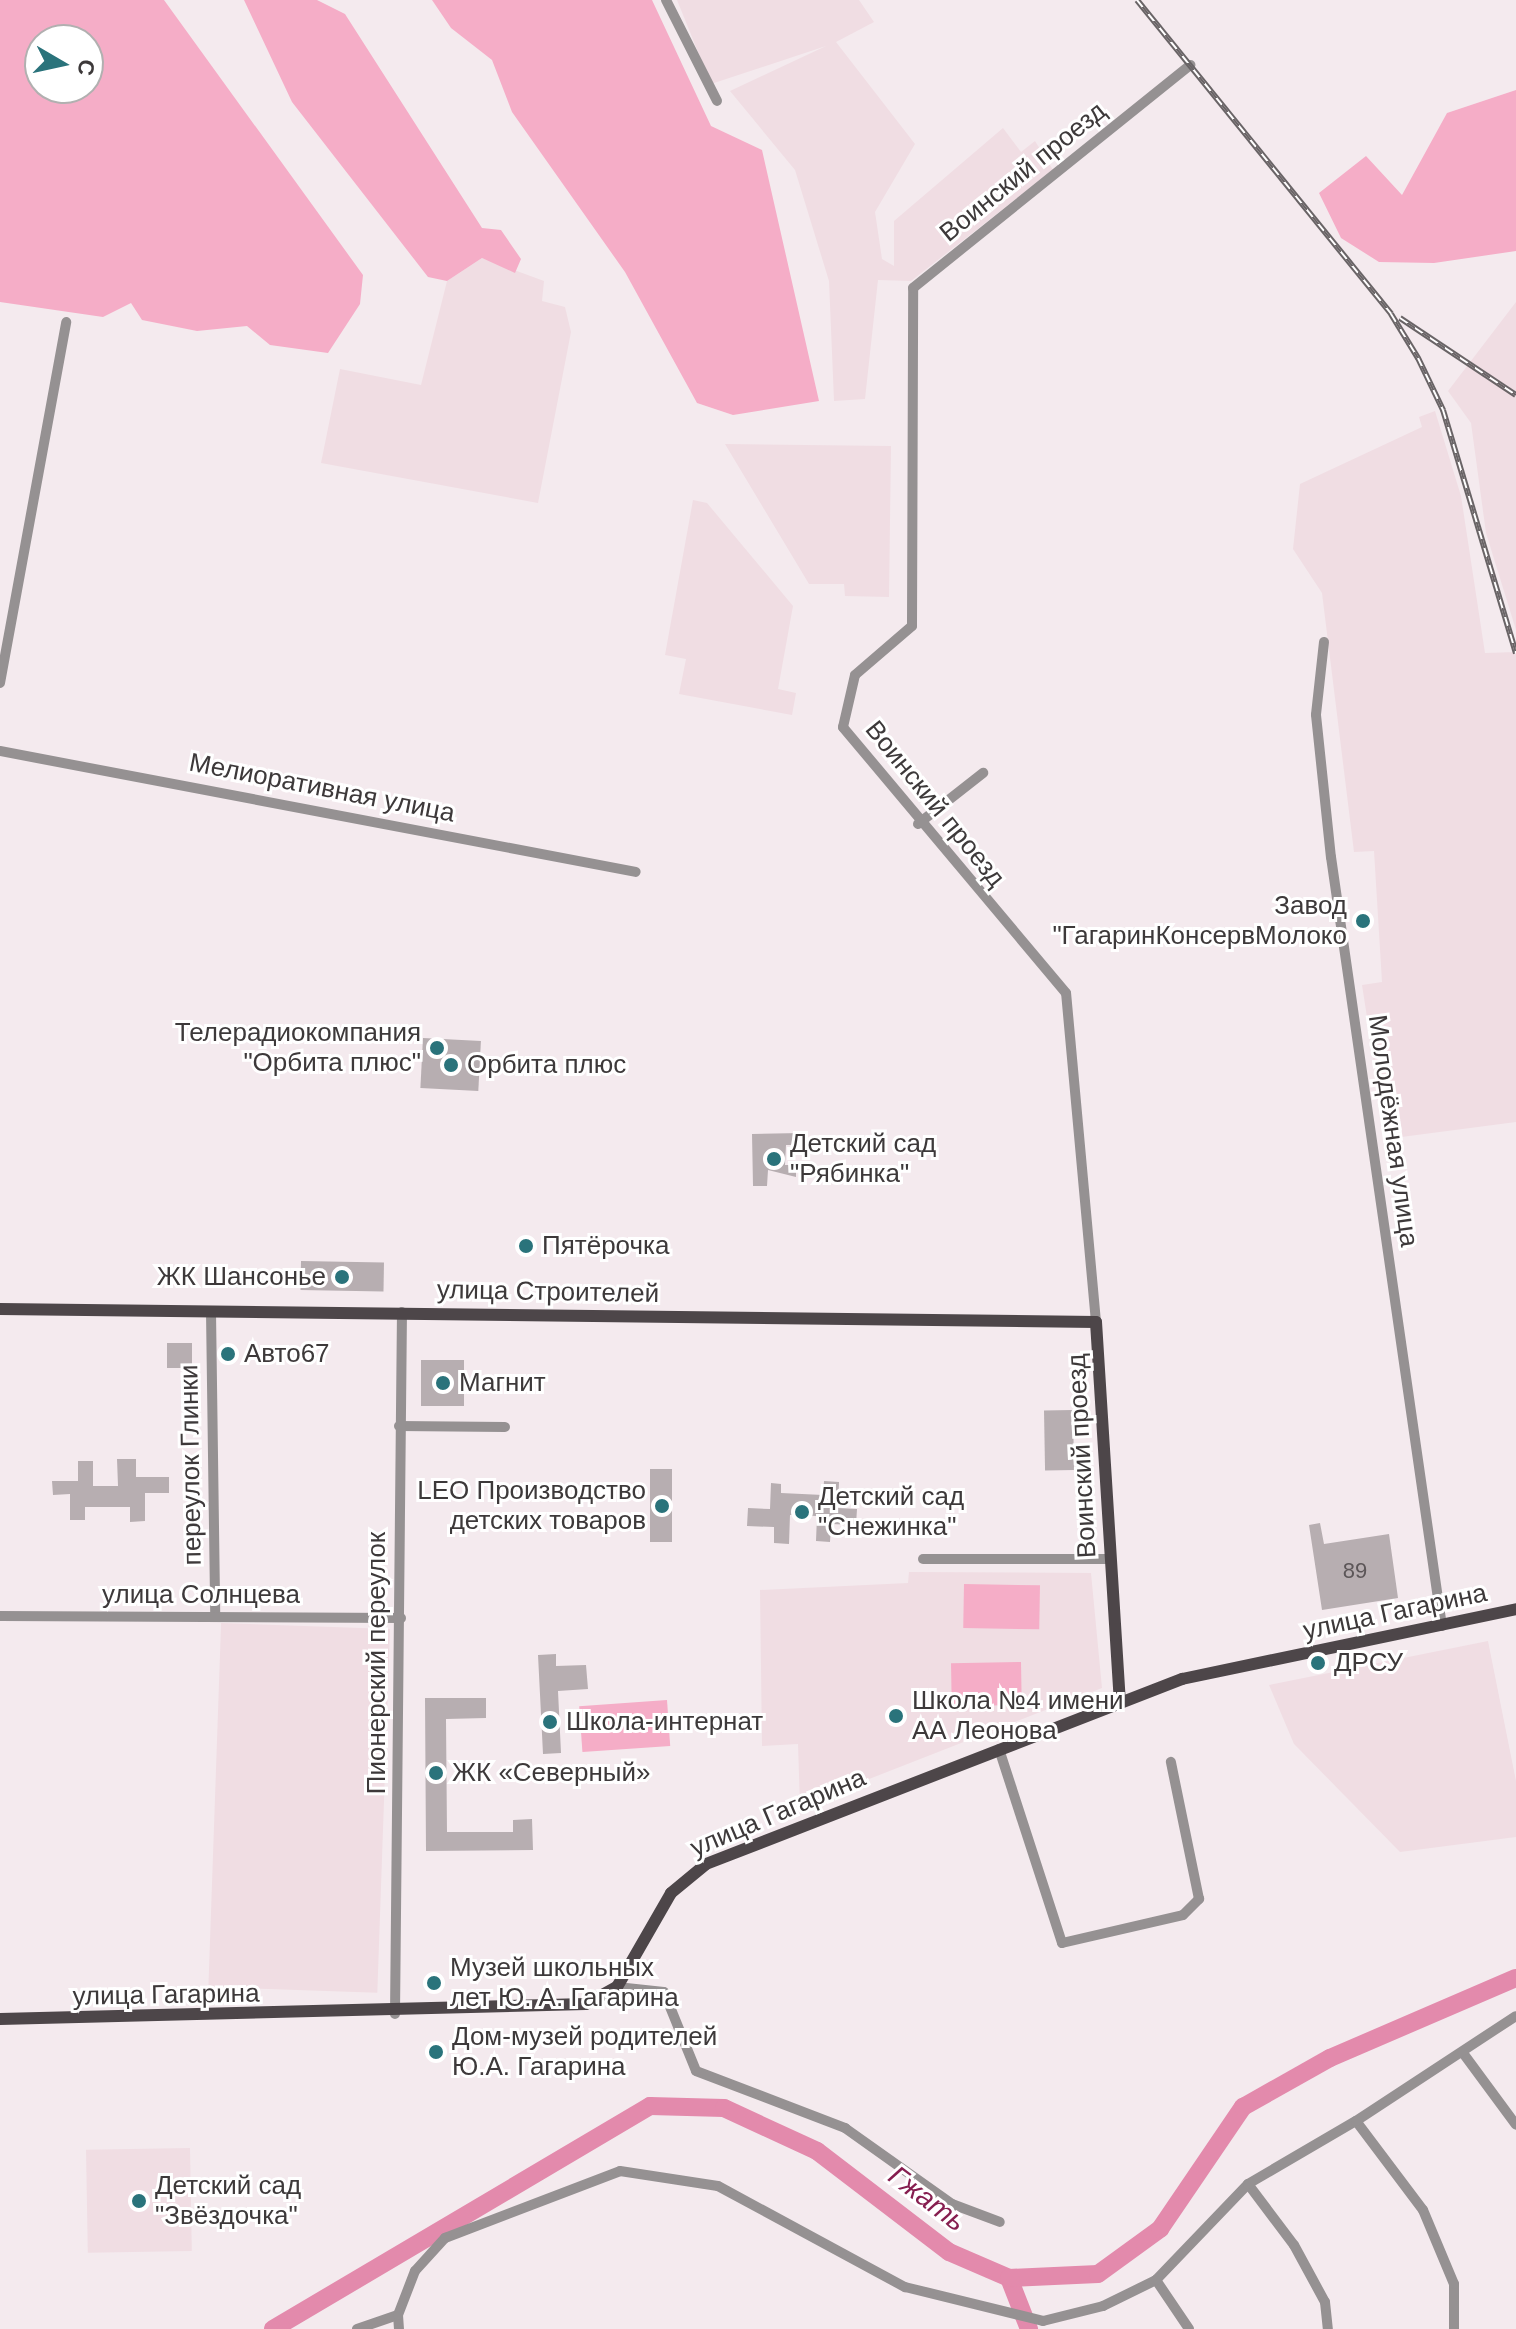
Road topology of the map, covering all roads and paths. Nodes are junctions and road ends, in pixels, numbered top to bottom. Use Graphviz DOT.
graph roads {
  1 [pos="666,0"];
  2 [pos="1190,65"];
  3 [pos="717,101"];
  4 [pos="66,322"];
  5 [pos="1324,642"];
  6 [pos="0,683"];
  7 [pos="0,751"];
  8 [pos="983,773"];
  9 [pos="918,824"];
  10 [pos="636,872"];
  11 [pos="0,1309"];
  12 [pos="211,1312"];
  13 [pos="402,1312"];
  14 [pos="1096,1322"];
  15 [pos="399,1426"];
  16 [pos="505,1427"];
  17 [pos="923,1559"];
  18 [pos="1110,1559"];
  19 [pos="1516,1609"];
  20 [pos="0,1616"];
  21 [pos="215,1617"];
  22 [pos="401,1618"];
  23 [pos="1442,1626"];
  24 [pos="1120,1699"];
  25 [pos="999,1749"];
  26 [pos="1171,1762"];
  27 [pos="617,1987"];
  28 [pos="395,2014"];
  29 [pos="1516,2016"];
  30 [pos="0,2019"];
  31 [pos="1463,2053"];
  32 [pos="1356,2121"];
  33 [pos="1516,2125"];
  34 [pos="1248,2184"];
  35 [pos="1000,2222"];
  36 [pos="1156,2280"];
  37 [pos="398,2315"];
  38 [pos="1045,2325"];
  39 [pos="357,2329"];
  40 [pos="399,2329"];
  41 [pos="1189,2329"];
  42 [pos="1328,2329"];
  43 [pos="1454,2329"];
  1 -- 3 [label="street"];
  2 -- 9 [label="street, Воинский проезд"];
  4 -- 6 [label="street"];
  5 -- 23 [label="street, Молодёжная улица"];
  7 -- 10 [label="street, Мелиоративная улица"];
  8 -- 9 [label="street"];
  9 -- 14 [label="street, Воинский проезд"];
  11 -- 12 [label="main road, улица Строителей"];
  12 -- 13 [label="main road, улица Строителей"];
  12 -- 21 [label="street, переулок Глинки"];
  13 -- 14 [label="main road, улица Строителей"];
  13 -- 15 [label="street, Пионерский переулок"];
  14 -- 18 [label="main road, Воинский проезд"];
  15 -- 16 [label="street"];
  15 -- 22 [label="street, Пионерский переулок"];
  17 -- 18 [label="street"];
  18 -- 24 [label="main road, Воинский проезд"];
  19 -- 23 [label="main road, улица Гагарина"];
  20 -- 21 [label="street, улица Солнцева"];
  21 -- 22 [label="street, улица Солнцева"];
  22 -- 28 [label="street, Пионерский переулок"];
  23 -- 24 [label="main road, улица Гагарина"];
  24 -- 25 [label="main road, улица Гагарина"];
  25 -- 26 [label="street"];
  25 -- 27 [label="main road, улица Гагарина"];
  27 -- 28 [label="main road, улица Гагарина"];
  27 -- 35 [label="street"];
  28 -- 30 [label="main road, улица Гагарина"];
  29 -- 31 [label="street"];
  31 -- 32 [label="street"];
  31 -- 33 [label="street"];
  32 -- 34 [label="street"];
  32 -- 43 [label="street"];
  34 -- 36 [label="street"];
  34 -- 42 [label="street"];
  36 -- 38 [label="street"];
  36 -- 41 [label="street"];
  37 -- 38 [label="street"];
  37 -- 39 [label="street"];
  37 -- 40 [label="street"];
}
